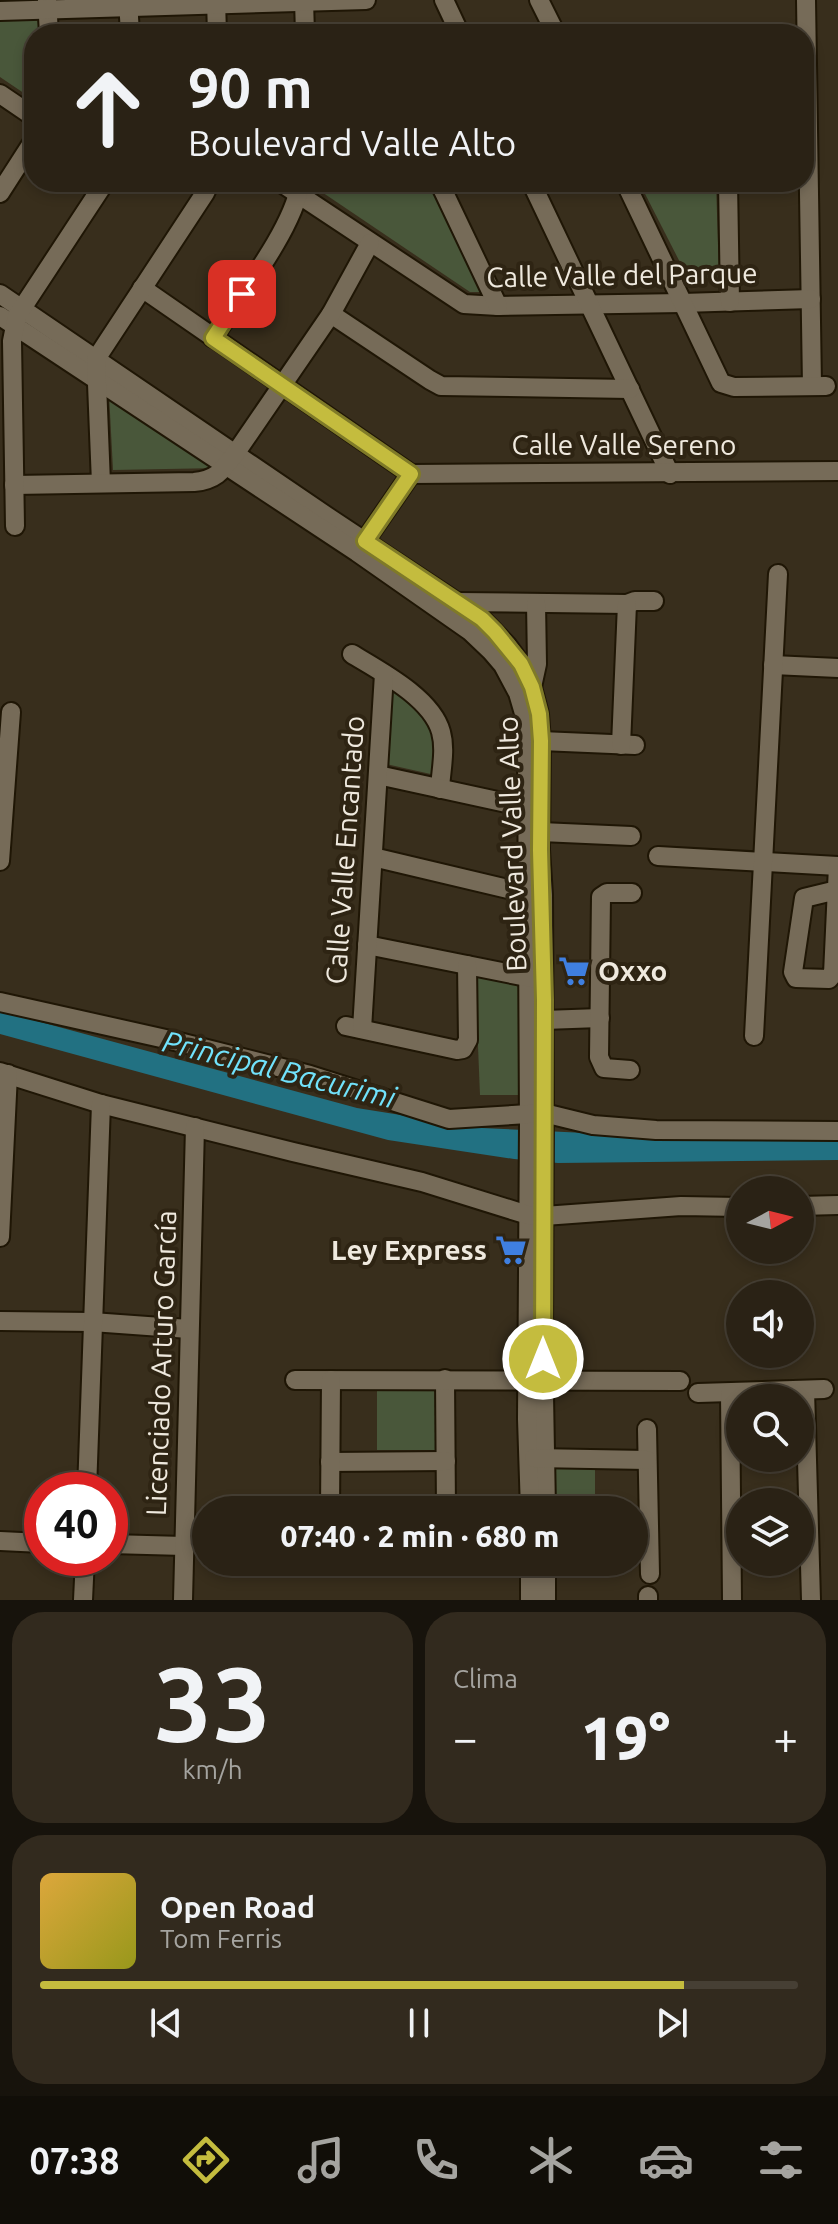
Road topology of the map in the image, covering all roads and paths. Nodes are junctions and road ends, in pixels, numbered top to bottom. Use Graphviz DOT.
graph roads {
  1 [pos="366,0"];
  2 [pos="444,0"];
  3 [pos="539,0"];
  4 [pos="806,0"];
  5 [pos="304,1"];
  6 [pos="216,2"];
  7 [pos="128,4"];
  8 [pos="47,5"];
  9 [pos="0,11"];
  10 [pos="129,24"];
  11 [pos="217,24"];
  12 [pos="305,24"];
  13 [pos="455,24"];
  14 [pos="551,24"];
  15 [pos="806,24"];
  16 [pos="0,94"];
  17 [pos="24,110"];
  18 [pos="24,156"];
  19 [pos="98,192"];
  20 [pos="205,192"];
  21 [pos="298,192"];
  22 [pos="305,192"];
  23 [pos="444,192"];
  24 [pos="536,192"];
  25 [pos="630,192"];
  26 [pos="728,192"];
  27 [pos="809,192"];
  28 [pos="0,193"];
  29 [pos="370,243"];
  30 [pos="142,288"];
  31 [pos="0,294"];
  32 [pos="811,299"];
  33 [pos="730,302"];
  34 [pos="682,303"];
  35 [pos="590,305"];
  36 [pos="498,306"];
  37 [pos="21,308"];
  38 [pos="331,314"];
  39 [pos="7,321"];
  40 [pos="213,338"];
  41 [pos="96,359"];
  42 [pos="98,381"];
  43 [pos="281,385"];
  44 [pos="630,389"];
  45 [pos="230,460"];
  46 [pos="838,471"];
  47 [pos="411,474"];
  48 [pos="670,474"];
  49 [pos="101,483"];
  50 [pos="14,485"];
  51 [pos="15,526"];
  52 [pos="361,547"];
  53 [pos="778,574"];
  54 [pos="654,601"];
  55 [pos="457,602"];
  56 [pos="536,603"];
  57 [pos="627,604"];
  58 [pos="352,654"];
  59 [pos="773,665"];
  60 [pos="838,668"];
  61 [pos="384,674"];
  62 [pos="532,687"];
  63 [pos="11,712"];
  64 [pos="541,741"];
  65 [pos="378,775"];
  66 [pos="440,789"];
  67 [pos="534,809"];
  68 [pos="541,832"];
  69 [pos="631,836"];
  70 [pos="658,856"];
  71 [pos="373,857"];
  72 [pos="0,861"];
  73 [pos="763,862"];
  74 [pos="838,866"];
  75 [pos="837,890"];
  76 [pos="632,893"];
  77 [pos="529,894"];
  78 [pos="367,945"];
  79 [pos="467,965"];
  80 [pos="536,978"];
  81 [pos="0,1002"];
  82 [pos="600,1018"];
  83 [pos="544,1020"];
  84 [pos="754,1036"];
  85 [pos="630,1070"];
  86 [pos="4,1073"];
  87 [pos="101,1104"];
  88 [pos="537,1118"];
  89 [pos="195,1127"];
  90 [pos="838,1131"];
  91 [pos="838,1205"];
  92 [pos="814,1206"];
  93 [pos="726,1207"];
  94 [pos="536,1216"];
  95 [pos="0,1237"];
  96 [pos="0,1321"];
  97 [pos="92,1322"];
  98 [pos="189,1329"];
  99 [pos="445,1379"];
  100 [pos="295,1380"];
  101 [pos="331,1380"];
  102 [pos="535,1380"];
  103 [pos="680,1381"];
  104 [pos="814,1390"];
  105 [pos="698,1393"];
  106 [pos="726,1393"];
  107 [pos="647,1429"];
  108 [pos="814,1442"];
  109 [pos="538,1458"];
  110 [pos="647,1460"];
  111 [pos="446,1461"];
  112 [pos="330,1462"];
  113 [pos="88,1472"];
  114 [pos="731,1472"];
  115 [pos="813,1472"];
  116 [pos="330,1496"];
  117 [pos="446,1496"];
  118 [pos="532,1496"];
  119 [pos="544,1496"];
  120 [pos="645,1496"];
  121 [pos="0,1541"];
  122 [pos="24,1542"];
  123 [pos="128,1544"];
  124 [pos="184,1546"];
  125 [pos="648,1566"];
  126 [pos="650,1574"];
  127 [pos="84,1576"];
  128 [pos="530,1576"];
  129 [pos="546,1576"];
  130 [pos="83,1600"];
  131 [pos="183,1600"];
  132 [pos="530,1600"];
  133 [pos="546,1600"];
  134 [pos="732,1600"];
  135 [pos="811,1600"];
  1 -- 5 [label="street"];
  2 -- 13 [label="street"];
  3 -- 14 [label="street"];
  4 -- 15 [label="street"];
  5 -- 6 [label="street"];
  5 -- 12 [label="street"];
  6 -- 7 [label="street"];
  6 -- 11 [label="street"];
  7 -- 8 [label="street"];
  7 -- 10 [label="street"];
  8 -- 9 [label="street"];
  16 -- 17 [label="street"];
  18 -- 28 [label="street"];
  19 -- 37 [label="street"];
  20 -- 30 [label="street"];
  21 -- 40 [label="street"];
  22 -- 29 [label="street, Calle Valle del Parque"];
  23 -- 36 [label="street"];
  24 -- 35 [label="street"];
  25 -- 34 [label="street"];
  26 -- 33 [label="street"];
  27 -- 32 [label="street"];
  29 -- 36 [label="street, Calle Valle del Parque"];
  29 -- 38 [label="street"];
  30 -- 40 [label="street"];
  30 -- 41 [label="street"];
  31 -- 37 [label="street, Boulevard Valle Alto"];
  32 -- 33 [label="street, Calle Valle del Parque"];
  32 -- 34 [label="street"];
  33 -- 34 [label="street, Calle Valle del Parque"];
  34 -- 35 [label="street, Calle Valle del Parque"];
  35 -- 36 [label="street, Calle Valle del Parque"];
  35 -- 44 [label="street"];
  37 -- 39 [label="street"];
  37 -- 41 [label="street, Boulevard Valle Alto"];
  38 -- 43 [label="street"];
  38 -- 44 [label="street"];
  39 -- 42 [label="street, Boulevard Valle Alto"];
  39 -- 50 [label="street"];
  40 -- 43 [label="street"];
  41 -- 42 [label="street"];
  41 -- 45 [label="street, Boulevard Valle Alto"];
  42 -- 45 [label="street, Boulevard Valle Alto"];
  42 -- 49 [label="street"];
  43 -- 45 [label="street"];
  43 -- 47 [label="street"];
  44 -- 48 [label="street"];
  45 -- 49 [label="street"];
  45 -- 52 [label="street, Boulevard Valle Alto"];
  46 -- 48 [label="street, Calle Valle Sereno"];
  47 -- 48 [label="street, Calle Valle Sereno"];
  47 -- 52 [label="street"];
  49 -- 50 [label="street"];
  50 -- 51 [label="street"];
  52 -- 55 [label="street, Boulevard Valle Alto"];
  52 -- 67 [label="street, Boulevard Valle Alto"];
  53 -- 59 [label="street"];
  54 -- 57 [label="street"];
  55 -- 56 [label="street"];
  55 -- 62 [label="street, Boulevard Valle Alto"];
  56 -- 57 [label="street"];
  56 -- 62 [label="street"];
  57 -- 64 [label="street"];
  58 -- 61 [label="street"];
  59 -- 60 [label="street"];
  59 -- 73 [label="street"];
  61 -- 65 [label="street, Calle Valle Encantado"];
  61 -- 66 [label="street"];
  62 -- 64 [label="street, Boulevard Valle Alto"];
  63 -- 72 [label="street"];
  64 -- 67 [label="street, Boulevard Valle Alto"];
  65 -- 66 [label="street"];
  65 -- 71 [label="street, Calle Valle Encantado"];
  66 -- 67 [label="street"];
  67 -- 68 [label="street, Boulevard Valle Alto"];
  67 -- 77 [label="street, Boulevard Valle Alto"];
  68 -- 69 [label="street"];
  68 -- 80 [label="street, Boulevard Valle Alto"];
  70 -- 73 [label="street"];
  71 -- 77 [label="street"];
  71 -- 78 [label="street, Calle Valle Encantado"];
  73 -- 74 [label="street"];
  73 -- 84 [label="street"];
  74 -- 75 [label="street"];
  75 -- 75 [label="street"];
  76 -- 82 [label="street"];
  77 -- 80 [label="street, Boulevard Valle Alto"];
  78 -- 79 [label="street"];
  78 -- 79 [label="street, Calle Valle Encantado"];
  79 -- 80 [label="street"];
  80 -- 83 [label="street, Boulevard Valle Alto"];
  80 -- 88 [label="street, Boulevard Valle Alto"];
  81 -- 88 [label="street"];
  82 -- 83 [label="street"];
  82 -- 85 [label="street"];
  83 -- 88 [label="street, Boulevard Valle Alto"];
  86 -- 87 [label="street"];
  86 -- 95 [label="street"];
  87 -- 89 [label="street"];
  87 -- 97 [label="street"];
  88 -- 90 [label="street"];
  88 -- 94 [label="street, Boulevard Valle Alto"];
  89 -- 94 [label="street"];
  89 -- 98 [label="street, Licenciado Arturo García"];
  91 -- 92 [label="street"];
  93 -- 94 [label="street"];
  94 -- 102 [label="street"];
  94 -- 102 [label="street"];
  96 -- 97 [label="street"];
  97 -- 98 [label="street"];
  97 -- 113 [label="street"];
  98 -- 124 [label="street, Licenciado Arturo García"];
  99 -- 101 [label="street"];
  99 -- 102 [label="street"];
  99 -- 111 [label="street"];
  100 -- 101 [label="street"];
  101 -- 112 [label="street"];
  102 -- 103 [label="street"];
  102 -- 109 [label="street"];
  104 -- 108 [label="street"];
  105 -- 106 [label="street"];
  107 -- 110 [label="street"];
  109 -- 110 [label="street"];
  109 -- 118 [label="street"];
  109 -- 119 [label="street"];
  110 -- 120 [label="street"];
  111 -- 112 [label="street"];
  111 -- 117 [label="street"];
  112 -- 116 [label="street"];
  114 -- 134 [label="street"];
  115 -- 135 [label="street"];
  121 -- 122 [label="street"];
  123 -- 124 [label="street"];
  124 -- 131 [label="street, Licenciado Arturo García"];
  125 -- 126 [label="street"];
  127 -- 130 [label="street"];
  128 -- 132 [label="street"];
  129 -- 133 [label="street"];
}
